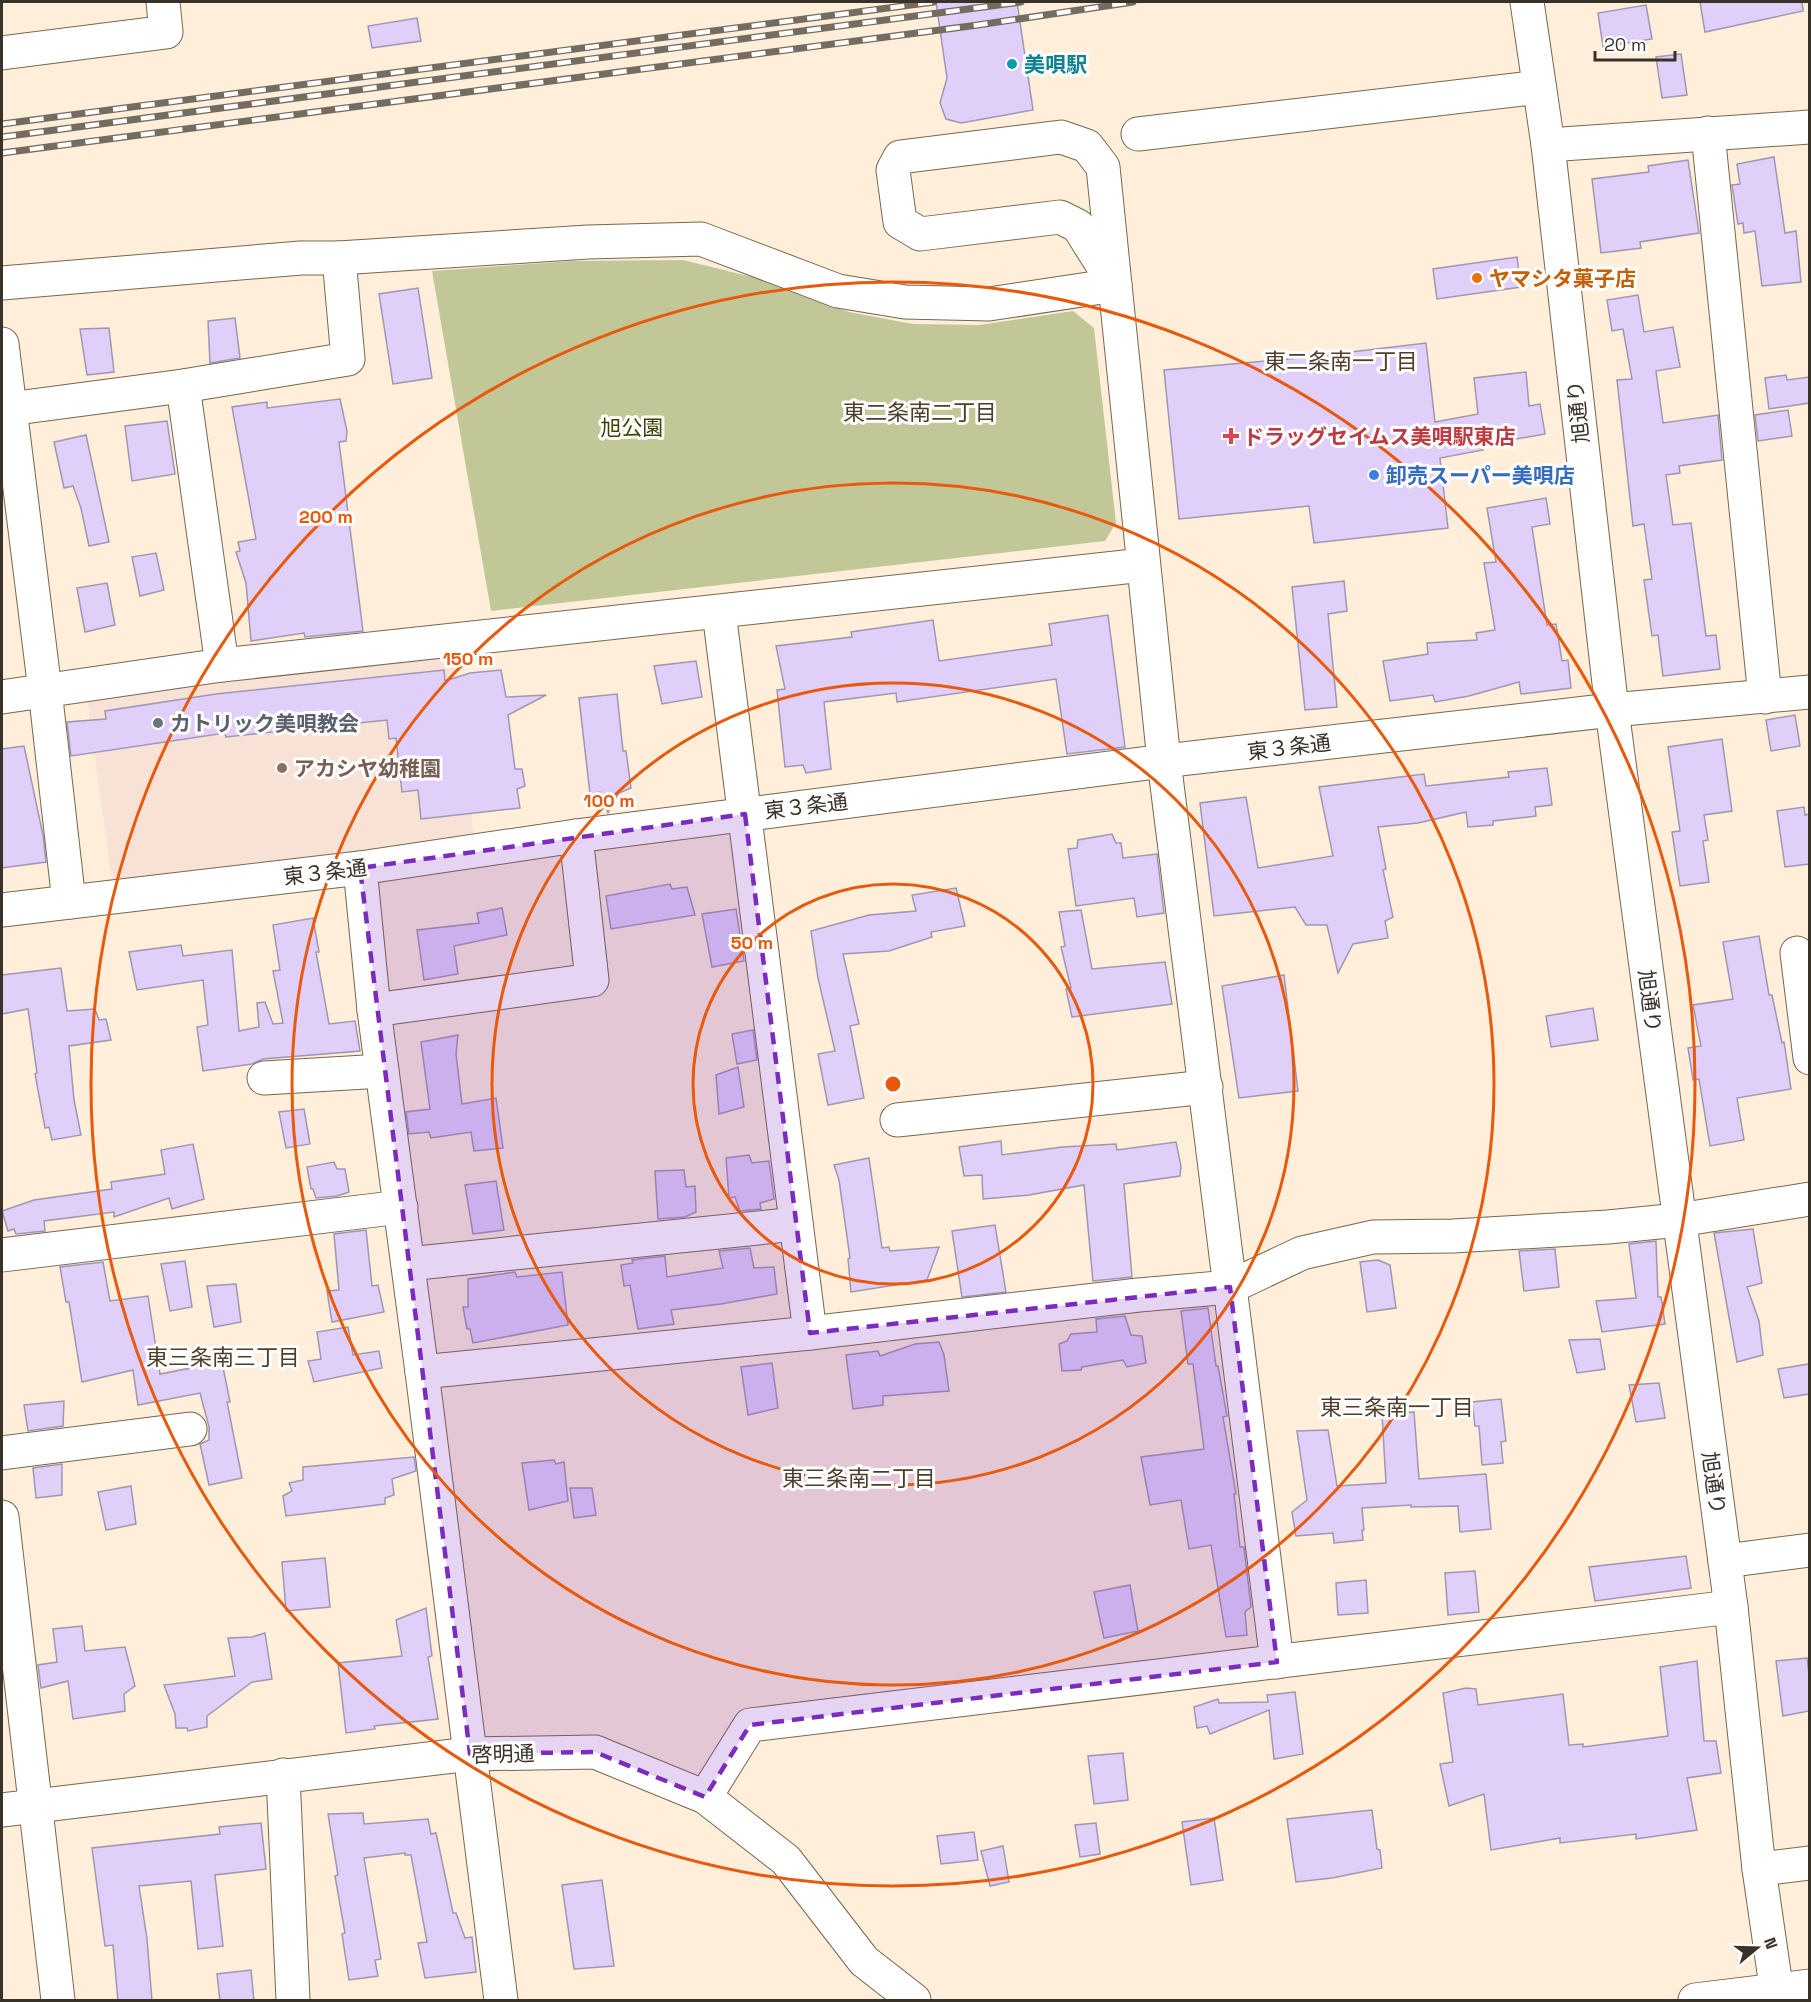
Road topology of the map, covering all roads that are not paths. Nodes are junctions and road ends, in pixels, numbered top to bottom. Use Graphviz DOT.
graph roads {
  1 [pos="163,2"];
  2 [pos="1527,2"];
  3 [pos="2,53"];
  4 [pos="1539,87"];
  5 [pos="1809,127"];
  6 [pos="1708,133"];
  7 [pos="1138,134"];
  8 [pos="1548,145"];
  9 [pos="339,258"];
  10 [pos="2,283"];
  11 [pos="1114,285"];
  12 [pos="2,344"];
  13 [pos="183,386"];
  14 [pos="9,409"];
  15 [pos="1143,565"];
  16 [pos="719,612"];
  17 [pos="222,664"];
  18 [pos="45,690"];
  19 [pos="1809,692"];
  20 [pos="2,697"];
  21 [pos="1765,697"];
  22 [pos="1612,710"];
  23 [pos="1164,761"];
  24 [pos="745,814"];
  25 [pos="576,836"];
  26 [pos="360,868"];
  27 [pos="69,902"];
  28 [pos="2,910"];
  29 [pos="1797,953"];
  30 [pos="374,1010"];
  31 [pos="1809,1058"];
  32 [pos="382,1071"];
  33 [pos="264,1078"];
  34 [pos="1206,1088"];
  35 [pos="897,1120"];
  36 [pos="1809,1199"];
  37 [pos="400,1207"];
  38 [pos="1679,1220"];
  39 [pos="796,1224"];
  40 [pos="2,1255"];
  41 [pos="408,1264"];
  42 [pos="1230,1287"];
  43 [pos="810,1333"];
  44 [pos="423,1372"];
  45 [pos="190,1429"];
  46 [pos="2,1453"];
  47 [pos="2,1517"];
  48 [pos="1809,1550"];
  49 [pos="1725,1561"];
  50 [pos="1731,1607"];
  51 [pos="1277,1662"];
  52 [pos="470,1754"];
  53 [pos="283,1775"];
  54 [pos="705,1797"];
  55 [pos="34,1806"];
  56 [pos="2,1810"];
  57 [pos="1809,1863"];
  58 [pos="1759,1869"];
  59 [pos="1809,1986"];
  60 [pos="1777,1995"];
  61 [pos="58,2001"];
  62 [pos="293,2001"];
  63 [pos="501,2001"];
  64 [pos="914,2001"];
  65 [pos="1695,2001"];
  1 -- 3 [label="street"];
  2 -- 4 [label="street, 旭通り"];
  4 -- 7 [label="street"];
  4 -- 8 [label="street, 旭通り"];
  5 -- 6 [label="street"];
  6 -- 8 [label="street"];
  6 -- 21 [label="street"];
  8 -- 22 [label="street, 旭通り"];
  9 -- 10 [label="street"];
  9 -- 11 [label="street"];
  9 -- 13 [label="street"];
  11 -- 11 [label="street"];
  11 -- 15 [label="street"];
  12 -- 14 [label="street"];
  13 -- 14 [label="street"];
  13 -- 17 [label="street"];
  14 -- 18 [label="street"];
  15 -- 16 [label="street"];
  15 -- 23 [label="street"];
  16 -- 17 [label="street"];
  16 -- 24 [label="street"];
  17 -- 18 [label="street"];
  18 -- 20 [label="street"];
  18 -- 27 [label="street"];
  19 -- 21 [label="street, 東３条通"];
  21 -- 22 [label="street, 東３条通"];
  22 -- 23 [label="street, 東３条通"];
  22 -- 38 [label="street, 旭通り"];
  23 -- 24 [label="street, 東３条通"];
  23 -- 34 [label="street"];
  24 -- 25 [label="street, 東３条通"];
  24 -- 39 [label="street"];
  25 -- 26 [label="street, 東３条通"];
  25 -- 30 [label="street"];
  26 -- 27 [label="street, 東３条通"];
  26 -- 30 [label="street"];
  27 -- 28 [label="street, 東３条通"];
  29 -- 31 [label="street"];
  30 -- 32 [label="street"];
  32 -- 33 [label="street"];
  32 -- 37 [label="street"];
  34 -- 35 [label="street"];
  34 -- 42 [label="street"];
  36 -- 38 [label="street"];
  37 -- 40 [label="street"];
  37 -- 41 [label="street"];
  38 -- 42 [label="street"];
  38 -- 49 [label="street, 旭通り"];
  39 -- 41 [label="street"];
  39 -- 43 [label="street"];
  41 -- 44 [label="street"];
  42 -- 43 [label="street"];
  42 -- 51 [label="street"];
  43 -- 44 [label="street"];
  44 -- 52 [label="street"];
  45 -- 46 [label="street"];
  47 -- 55 [label="street"];
  48 -- 49 [label="street"];
  49 -- 50 [label="street, 旭通り"];
  50 -- 51 [label="street"];
  50 -- 58 [label="street, 旭通り"];
  51 -- 54 [label="street"];
  52 -- 53 [label="street, 啓明通"];
  52 -- 54 [label="street, 啓明通"];
  52 -- 63 [label="street"];
  53 -- 55 [label="street, 啓明通"];
  53 -- 62 [label="street"];
  54 -- 64 [label="street, 啓明通"];
  55 -- 56 [label="street, 啓明通"];
  55 -- 61 [label="street"];
  57 -- 58 [label="street"];
  58 -- 60 [label="street, 旭通り"];
  59 -- 60 [label="street"];
  60 -- 65 [label="street"];
}
